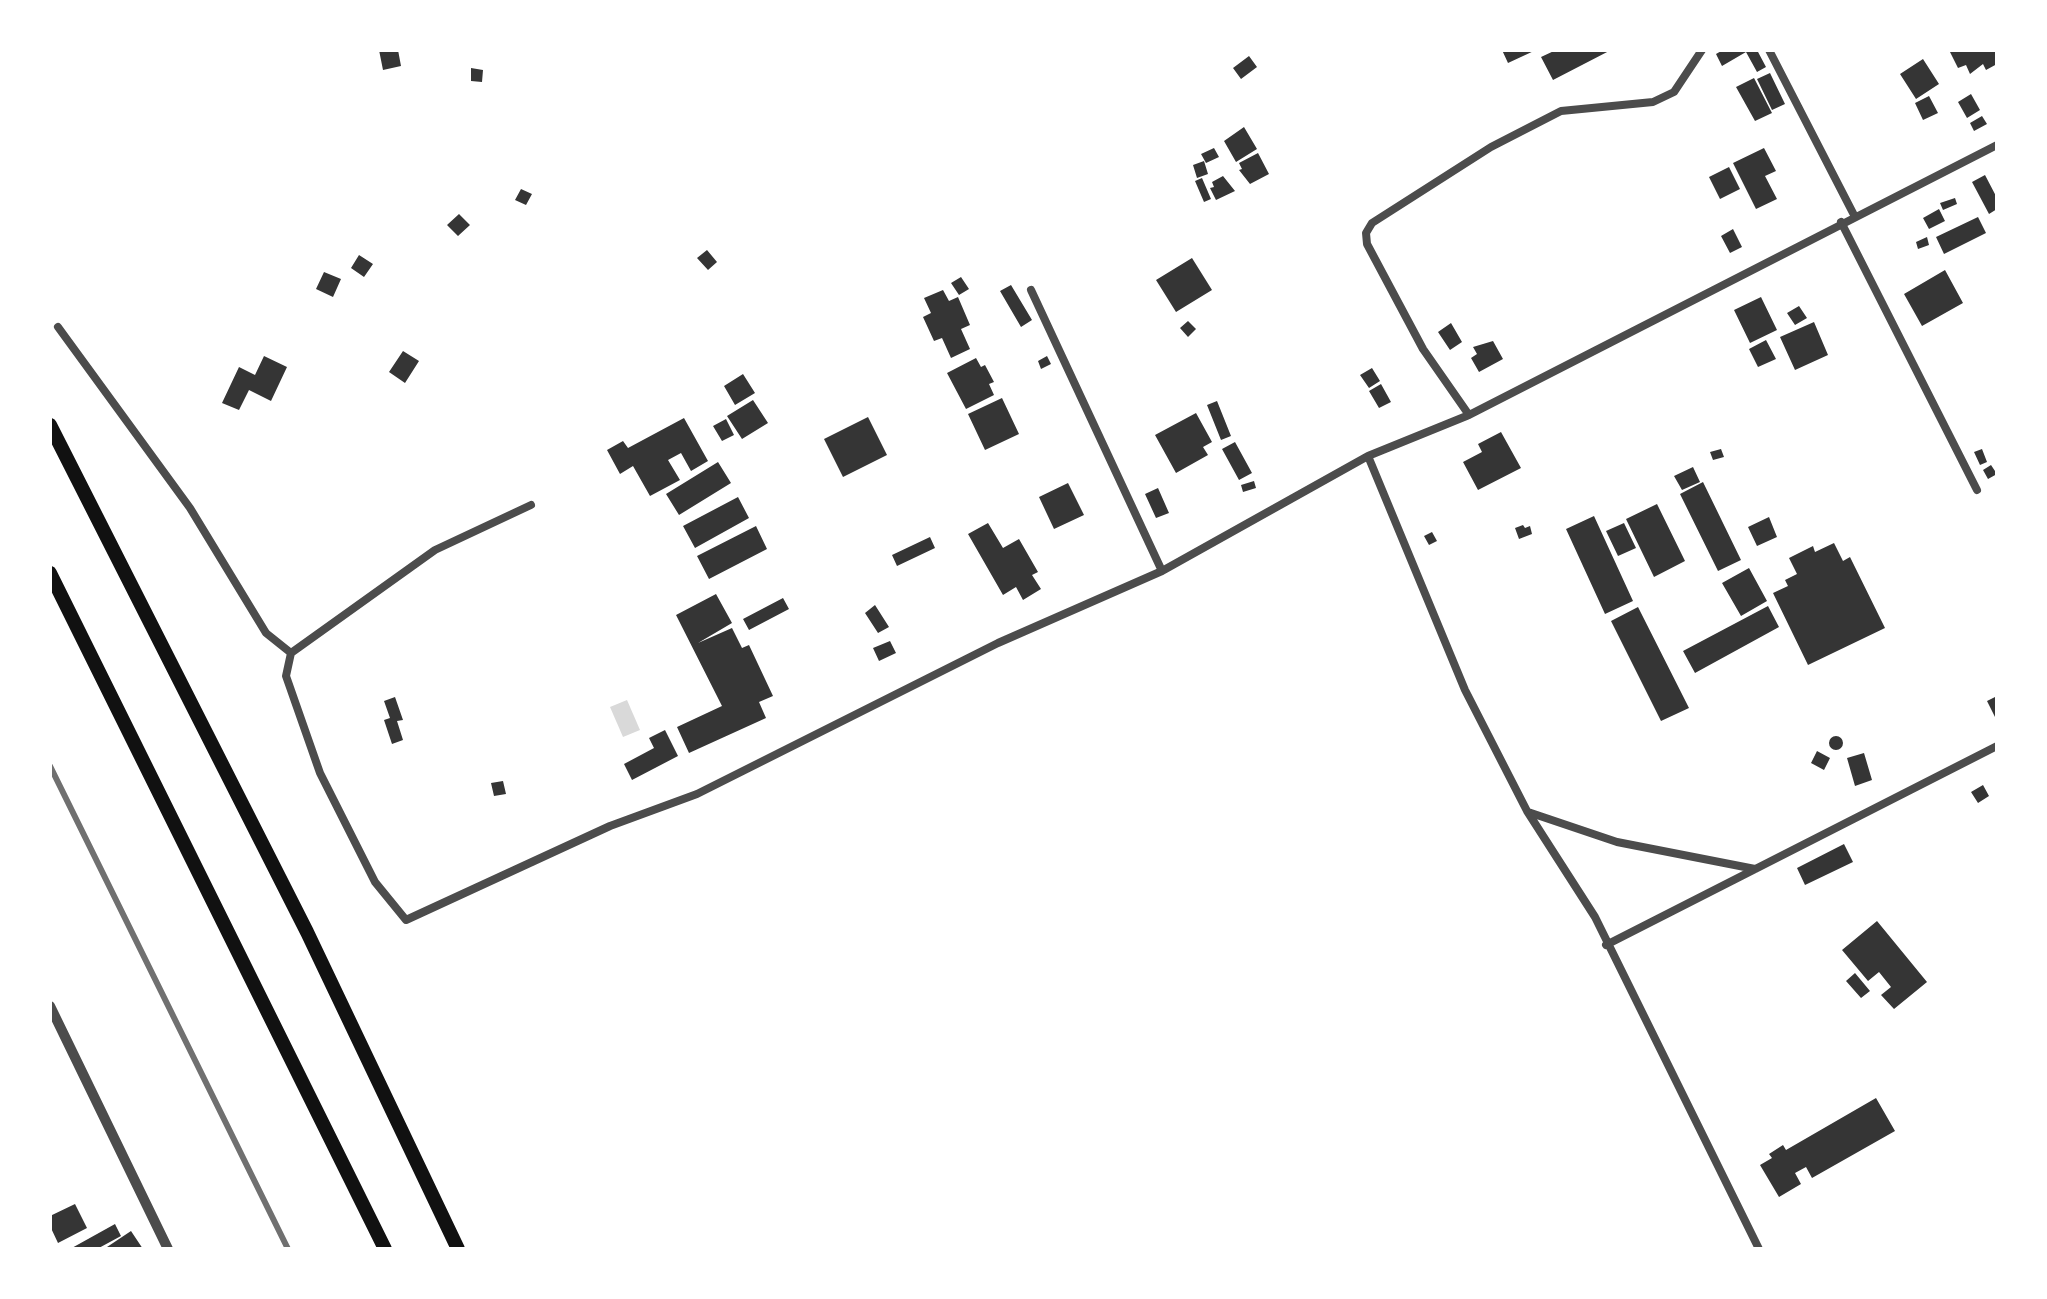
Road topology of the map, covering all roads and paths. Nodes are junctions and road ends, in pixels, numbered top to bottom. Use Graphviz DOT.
graph roads {
  1 [pos="1702,50"];
  2 [pos="1769,50"];
  3 [pos="1997,145"];
  4 [pos="1854,215"];
  5 [pos="1841,222"];
  6 [pos="1031,290"];
  7 [pos="58,327"];
  8 [pos="1469,415"];
  9 [pos="50,425"];
  10 [pos="1368,456"];
  11 [pos="1977,490"];
  12 [pos="531,505"];
  13 [pos="1162,571"];
  14 [pos="50,573"];
  15 [pos="291,653"];
  16 [pos="1997,746"];
  17 [pos="1527,811"];
  18 [pos="1756,869"];
  19 [pos="1606,945"];
  20 [pos="50,1006"];
  21 [pos="168,1249"];
  22 [pos="385,1249"];
  23 [pos="458,1249"];
  24 [pos="1759,1249"];
  1 -- 8 [label="street"];
  2 -- 4 [label="street"];
  3 -- 4 [label="street"];
  4 -- 5 [label="street"];
  5 -- 8 [label="street"];
  5 -- 11 [label="street"];
  6 -- 13 [label="street"];
  7 -- 15 [label="street"];
  8 -- 10 [label="street"];
  9 -- 23 [label="highway"];
  10 -- 13 [label="street"];
  10 -- 17 [label="street"];
  12 -- 15 [label="street"];
  13 -- 15 [label="street"];
  14 -- 22 [label="highway"];
  16 -- 18 [label="street"];
  17 -- 18 [label="street"];
  17 -- 19 [label="street"];
  18 -- 19 [label="street"];
  19 -- 24 [label="street"];
  20 -- 21 [label="street"];
}
